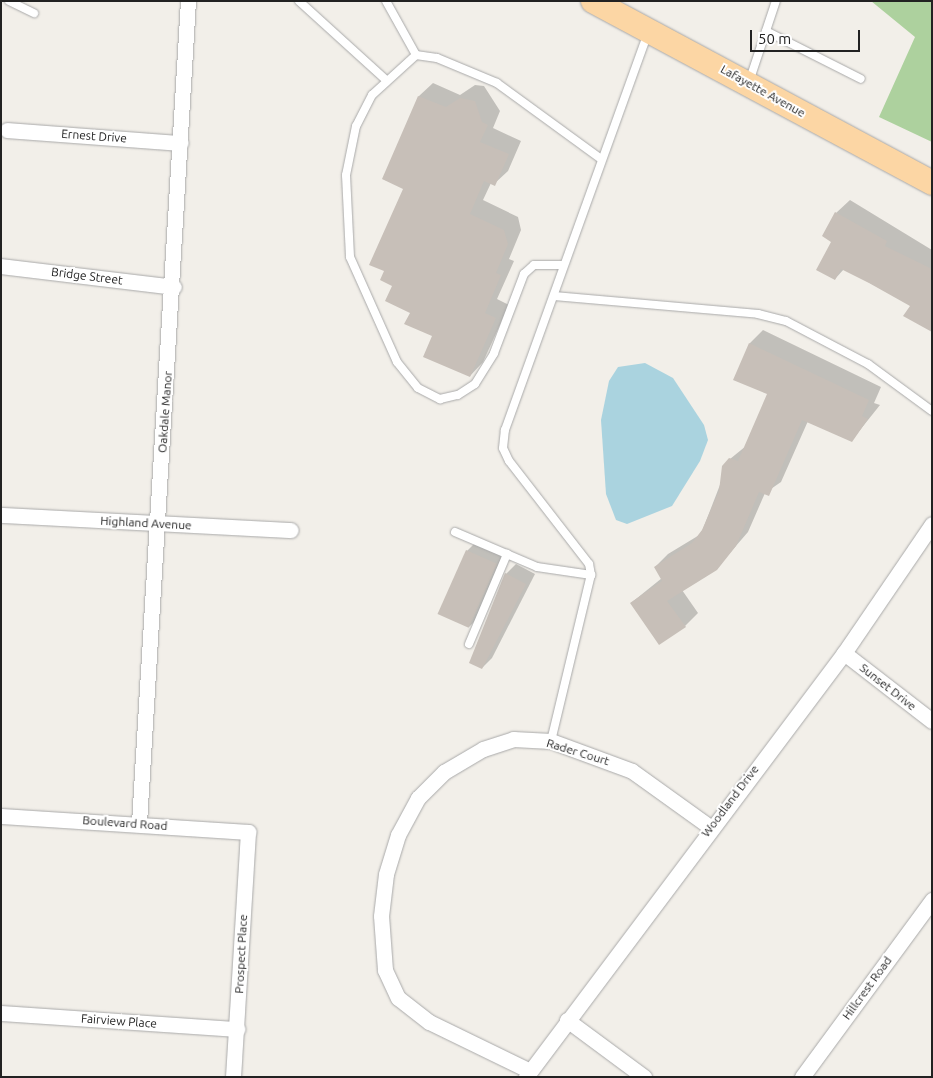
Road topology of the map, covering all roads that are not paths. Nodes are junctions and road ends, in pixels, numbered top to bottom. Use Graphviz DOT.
graph roads {
  1 [pos="9,1"];
  2 [pos="188,1"];
  3 [pos="299,1"];
  4 [pos="386,1"];
  5 [pos="593,1"];
  6 [pos="776,1"];
  7 [pos="34,13"];
  8 [pos="649,29"];
  9 [pos="766,31"];
  10 [pos="416,55"];
  11 [pos="385,79"];
  12 [pos="861,79"];
  13 [pos="748,83"];
  14 [pos="7,130"];
  15 [pos="181,143"];
  16 [pos="600,158"];
  17 [pos="932,183"];
  18 [pos="562,265"];
  19 [pos="1,266"];
  20 [pos="174,287"];
  21 [pos="554,296"];
  22 [pos="932,411"];
  23 [pos="1,515"];
  24 [pos="158,523"];
  25 [pos="932,524"];
  26 [pos="291,530"];
  27 [pos="455,532"];
  28 [pos="507,554"];
  29 [pos="591,575"];
  30 [pos="469,644"];
  31 [pos="844,653"];
  32 [pos="932,721"];
  33 [pos="551,741"];
  34 [pos="1,816"];
  35 [pos="139,823"];
  36 [pos="710,827"];
  37 [pos="248,832"];
  38 [pos="932,900"];
  39 [pos="1,1014"];
  40 [pos="567,1020"];
  41 [pos="236,1029"];
  42 [pos="528,1074"];
  43 [pos="233,1077"];
  44 [pos="644,1077"];
  45 [pos="802,1077"];
  1 -- 7 [label="lane"];
  2 -- 15 [label="street, Oakdale Manor"];
  3 -- 11 [label="lane"];
  4 -- 10 [label="lane"];
  5 -- 8 [label="main road, Lafayette Avenue"];
  6 -- 9 [label="lane"];
  8 -- 13 [label="main road, Lafayette Avenue"];
  8 -- 16 [label="lane"];
  9 -- 12 [label="lane"];
  9 -- 13 [label="lane"];
  10 -- 11 [label="lane"];
  10 -- 16 [label="lane"];
  11 -- 18 [label="lane"];
  13 -- 17 [label="main road, Lafayette Avenue"];
  14 -- 15 [label="street, Ernest Drive"];
  15 -- 20 [label="street, Oakdale Manor"];
  16 -- 18 [label="lane"];
  18 -- 21 [label="lane"];
  19 -- 20 [label="street, Bridge Street"];
  20 -- 24 [label="street, Oakdale Manor"];
  21 -- 22 [label="lane"];
  21 -- 29 [label="lane"];
  23 -- 24 [label="street, Highland Avenue"];
  24 -- 26 [label="street, Highland Avenue"];
  24 -- 35 [label="street, Oakdale Manor"];
  25 -- 31 [label="street, Woodland Drive"];
  27 -- 28 [label="lane"];
  28 -- 29 [label="lane"];
  28 -- 30 [label="lane"];
  29 -- 33 [label="lane"];
  31 -- 32 [label="street, Sunset Drive"];
  31 -- 36 [label="street, Woodland Drive"];
  33 -- 36 [label="street, Rader Court"];
  33 -- 42 [label="street, Rader Court"];
  34 -- 35 [label="street, Boulevard Road"];
  35 -- 37 [label="street, Boulevard Road"];
  36 -- 40 [label="street, Woodland Drive"];
  37 -- 41 [label="street, Prospect Place"];
  38 -- 45 [label="street, Hillcrest Road"];
  39 -- 41 [label="street, Fairview Place"];
  40 -- 42 [label="street, Woodland Drive"];
  40 -- 44 [label="street"];
  41 -- 43 [label="street, Prospect Place"];
}
